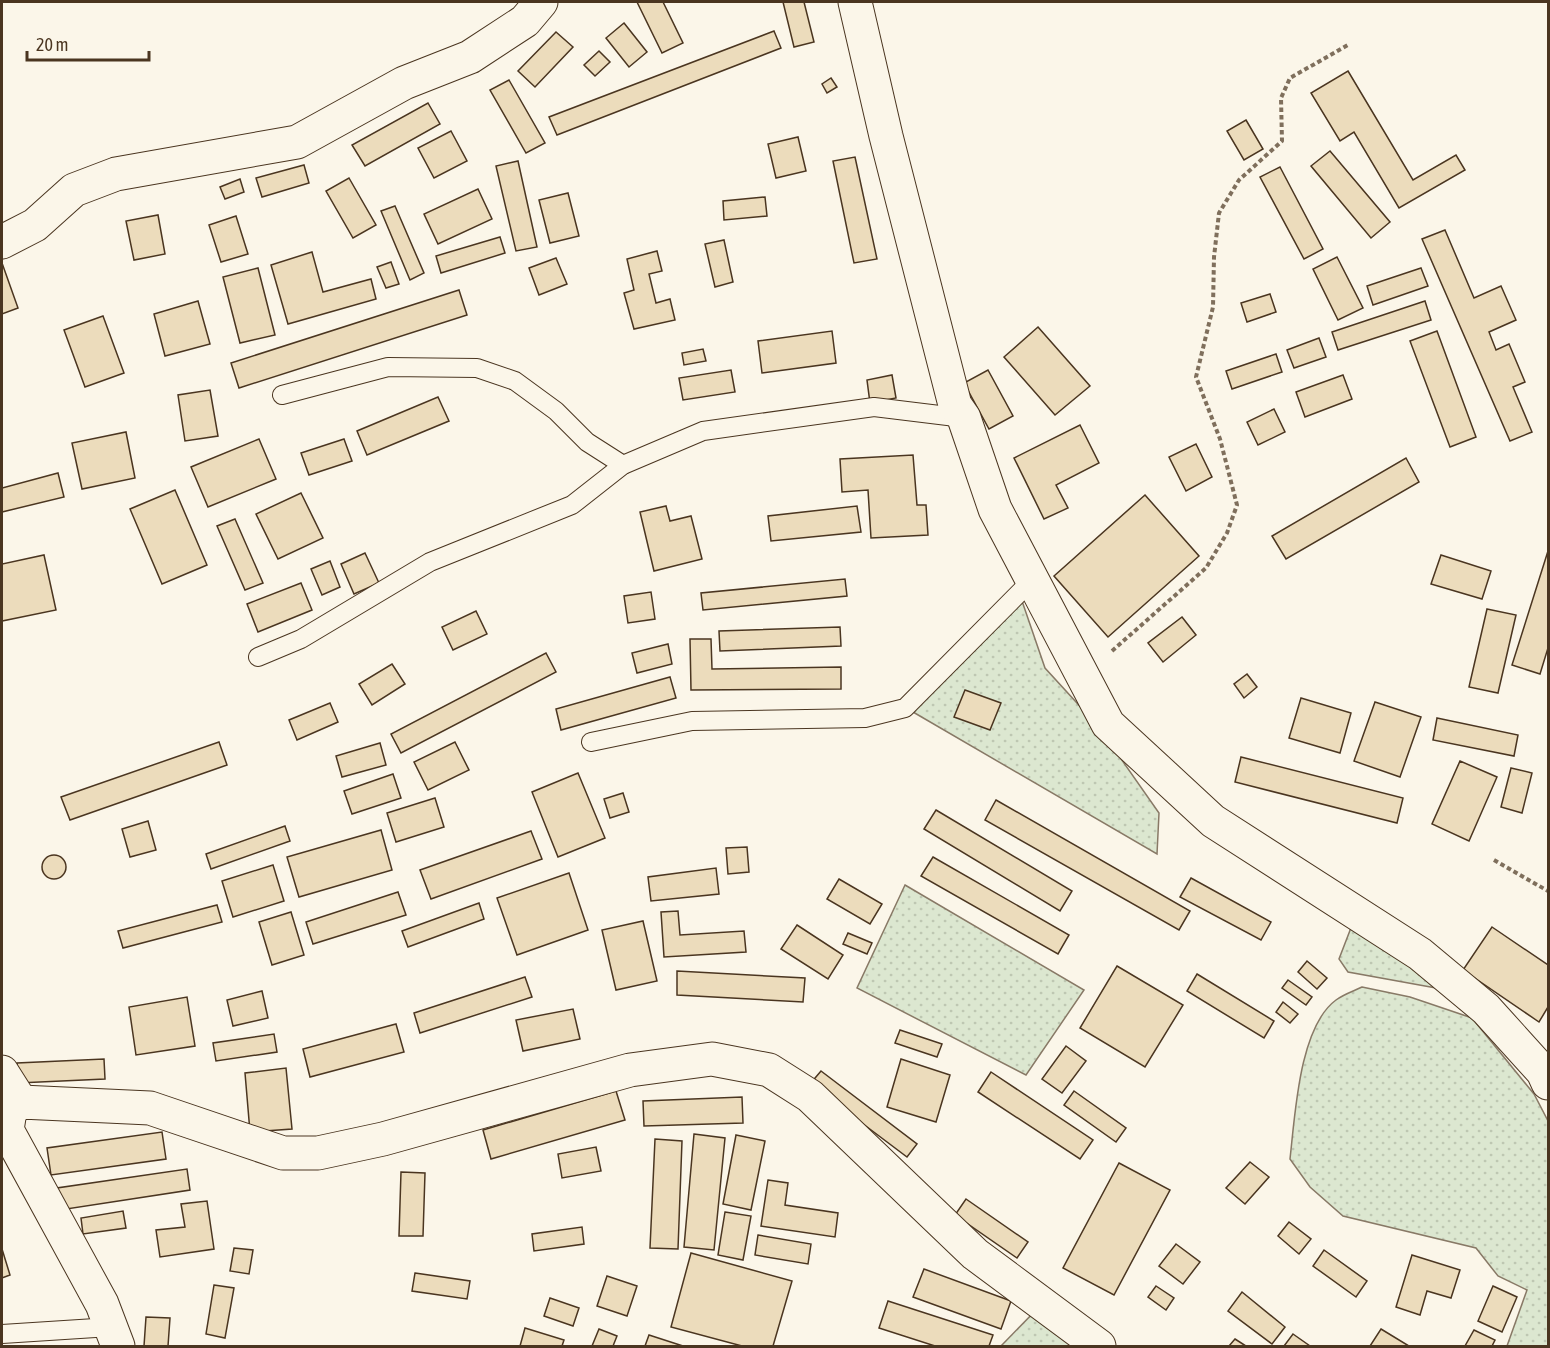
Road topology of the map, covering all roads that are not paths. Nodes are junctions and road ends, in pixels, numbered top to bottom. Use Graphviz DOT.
graph roads {
  1 [pos="541,2"];
  2 [pos="855,2"];
  3 [pos="2,242"];
  4 [pos="282,395"];
  5 [pos="964,418"];
  6 [pos="623,465"];
  7 [pos="1032,580"];
  8 [pos="258,657"];
  9 [pos="591,741"];
  10 [pos="2,1072"];
  11 [pos="1548,1083"];
  12 [pos="21,1102"];
  13 [pos="2,1334"];
  14 [pos="115,1337"];
  15 [pos="1099,1347"];
  1 -- 3 [label="street"];
  2 -- 5 [label="street"];
  4 -- 6 [label="lane"];
  5 -- 6 [label="lane"];
  5 -- 7 [label="street"];
  6 -- 8 [label="lane"];
  7 -- 9 [label="lane"];
  7 -- 11 [label="street"];
  10 -- 12 [label="street"];
  12 -- 14 [label="street"];
  12 -- 15 [label="street"];
  13 -- 14 [label="lane"];
}
